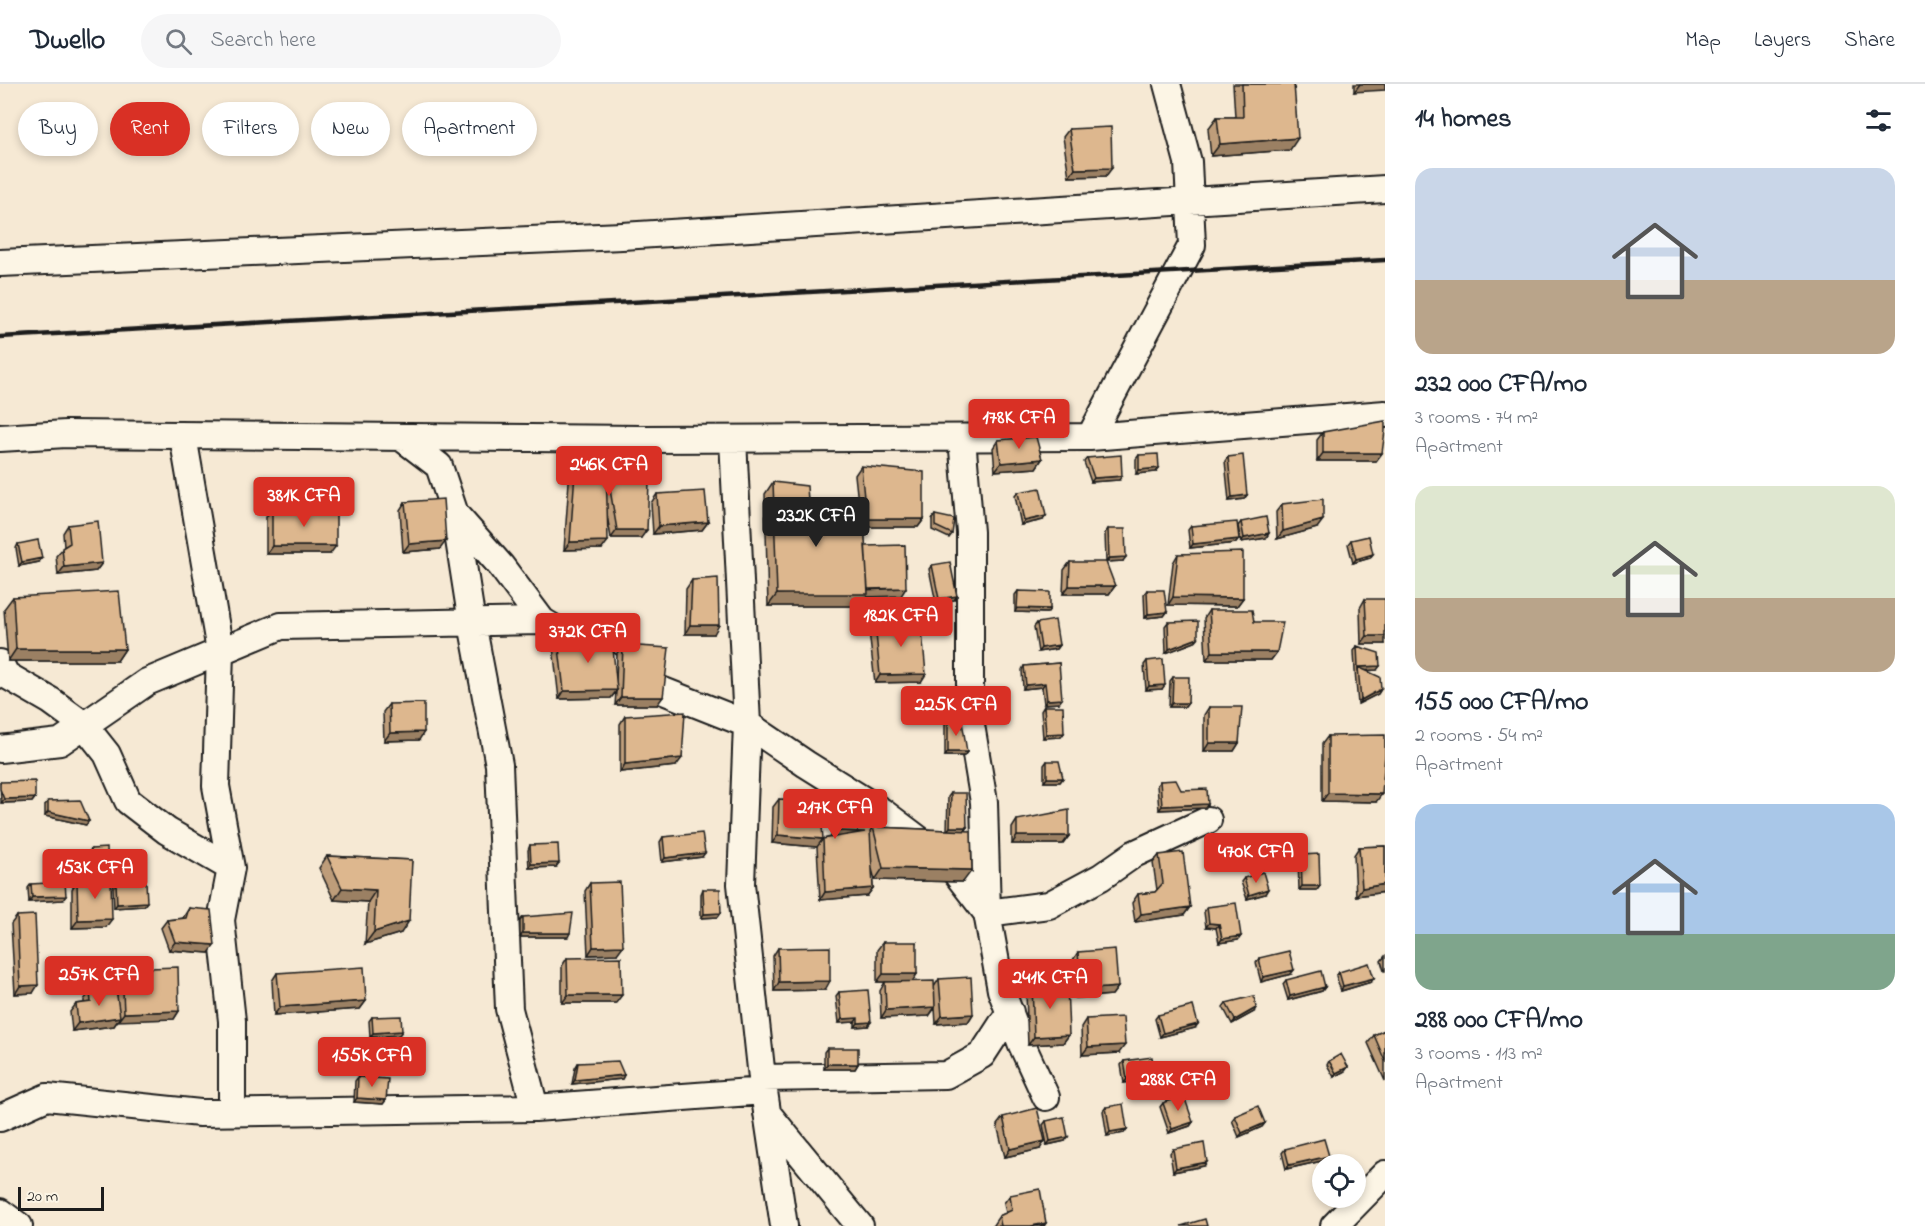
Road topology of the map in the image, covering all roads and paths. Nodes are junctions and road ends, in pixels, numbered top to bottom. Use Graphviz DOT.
graph roads {
  1 [pos="1167,84"];
  2 [pos="1385,189"];
  3 [pos="1190,201"];
  4 [pos="0,263"];
  5 [pos="1385,414"];
  6 [pos="183,436"];
  7 [pos="401,437"];
  8 [pos="1090,437"];
  9 [pos="0,438"];
  10 [pos="962,438"];
  11 [pos="733,439"];
  12 [pos="455,514"];
  13 [pos="542,621"];
  14 [pos="472,623"];
  15 [pos="220,651"];
  16 [pos="0,663"];
  17 [pos="747,724"];
  18 [pos="84,725"];
  19 [pos="0,749"];
  20 [pos="1208,820"];
  21 [pos="231,868"];
  22 [pos="987,913"];
  23 [pos="1010,1012"];
  24 [pos="764,1094"];
  25 [pos="1046,1097"];
  26 [pos="535,1108"];
  27 [pos="232,1112"];
  28 [pos="0,1118"];
  29 [pos="1385,1174"];
  30 [pos="0,1212"];
  31 [pos="19,1226"];
  32 [pos="784,1226"];
  33 [pos="860,1226"];
  34 [pos="1334,1226"];
  1 -- 3 [label="street"];
  2 -- 3 [label="street"];
  3 -- 4 [label="street"];
  3 -- 8 [label="street"];
  5 -- 8 [label="street"];
  6 -- 7 [label="street"];
  6 -- 9 [label="street"];
  6 -- 15 [label="street"];
  7 -- 11 [label="street"];
  7 -- 12 [label="street"];
  8 -- 10 [label="street"];
  10 -- 11 [label="street"];
  10 -- 22 [label="street"];
  11 -- 17 [label="street"];
  12 -- 13 [label="street"];
  12 -- 14 [label="street"];
  13 -- 14 [label="street"];
  13 -- 17 [label="street"];
  14 -- 15 [label="street"];
  14 -- 26 [label="street"];
  15 -- 18 [label="street"];
  15 -- 21 [label="street"];
  16 -- 18 [label="street"];
  17 -- 22 [label="street"];
  17 -- 24 [label="street"];
  18 -- 19 [label="street"];
  18 -- 21 [label="street"];
  20 -- 22 [label="street"];
  21 -- 27 [label="street"];
  22 -- 23 [label="street"];
  23 -- 24 [label="street"];
  23 -- 25 [label="street"];
  24 -- 26 [label="street"];
  24 -- 32 [label="street"];
  24 -- 33 [label="street"];
  26 -- 27 [label="street"];
  27 -- 28 [label="street"];
  29 -- 34 [label="street"];
  30 -- 31 [label="street"];
}
